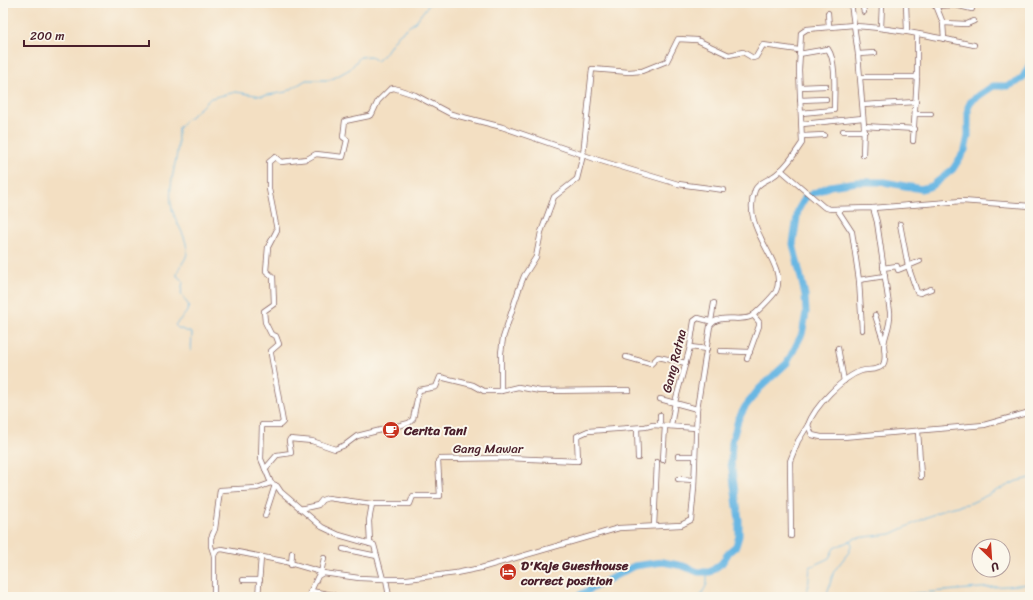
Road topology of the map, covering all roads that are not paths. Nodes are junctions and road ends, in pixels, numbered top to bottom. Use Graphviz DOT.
graph roads {
  1 [pos="851,3"];
  2 [pos="862,3"];
  3 [pos="882,3"];
  4 [pos="906,3"];
  5 [pos="935,4"];
  6 [pos="972,8"];
  7 [pos="864,12"];
  8 [pos="828,13"];
  9 [pos="974,21"];
  10 [pos="942,23"];
  11 [pos="854,26"];
  12 [pos="829,27"];
  13 [pos="882,28"];
  14 [pos="907,31"];
  15 [pos="917,34"];
  16 [pos="944,39"];
  17 [pos="974,45"];
  18 [pos="799,52"];
  19 [pos="875,53"];
  20 [pos="858,54"];
  21 [pos="860,77"];
  22 [pos="917,77"];
  23 [pos="826,86"];
  24 [pos="800,87"];
  25 [pos="826,99"];
  26 [pos="800,100"];
  27 [pos="916,102"];
  28 [pos="863,105"];
  29 [pos="801,113"];
  30 [pos="916,114"];
  31 [pos="931,114"];
  32 [pos="863,118"];
  33 [pos="802,124"];
  34 [pos="864,129"];
  35 [pos="915,129"];
  36 [pos="843,131"];
  37 [pos="824,135"];
  38 [pos="803,136"];
  39 [pos="913,141"];
  40 [pos="583,155"];
  41 [pos="862,155"];
  42 [pos="780,170"];
  43 [pos="724,190"];
  44 [pos="1030,206"];
  45 [pos="873,208"];
  46 [pos="837,209"];
  47 [pos="900,224"];
  48 [pos="920,261"];
  49 [pos="908,266"];
  50 [pos="883,268"];
  51 [pos="885,276"];
  52 [pos="859,280"];
  53 [pos="931,289"];
  54 [pos="714,304"];
  55 [pos="753,315"];
  56 [pos="875,315"];
  57 [pos="712,321"];
  58 [pos="862,330"];
  59 [pos="884,343"];
  60 [pos="690,347"];
  61 [pos="838,348"];
  62 [pos="707,349"];
  63 [pos="720,351"];
  64 [pos="750,352"];
  65 [pos="626,357"];
  66 [pos="747,360"];
  67 [pos="686,363"];
  68 [pos="844,381"];
  69 [pos="629,390"];
  70 [pos="501,391"];
  71 [pos="660,399"];
  72 [pos="675,402"];
  73 [pos="697,409"];
  74 [pos="1030,412"];
  75 [pos="660,415"];
  76 [pos="808,425"];
  77 [pos="662,426"];
  78 [pos="671,426"];
  79 [pos="637,428"];
  80 [pos="696,428"];
  81 [pos="918,431"];
  82 [pos="678,456"];
  83 [pos="694,456"];
  84 [pos="638,458"];
  85 [pos="663,460"];
  86 [pos="657,462"];
  87 [pos="265,469"];
  88 [pos="921,477"];
  89 [pos="678,479"];
  90 [pos="694,480"];
  91 [pos="273,484"];
  92 [pos="372,504"];
  93 [pos="300,509"];
  94 [pos="265,516"];
  95 [pos="654,526"];
  96 [pos="791,536"];
  97 [pos="370,544"];
  98 [pos="343,549"];
  99 [pos="292,553"];
  100 [pos="214,554"];
  101 [pos="377,556"];
  102 [pos="261,557"];
  103 [pos="324,558"];
  104 [pos="291,565"];
  105 [pos="321,573"];
  106 [pos="384,579"];
  107 [pos="243,580"];
  108 [pos="260,580"];
  109 [pos="311,591"];
  110 [pos="333,595"];
  111 [pos="214,597"];
  112 [pos="258,597"];
  113 [pos="308,597"];
  114 [pos="389,597"];
  1 -- 11 [label="street"];
  2 -- 7 [label="street"];
  3 -- 13 [label="street"];
  4 -- 14 [label="street"];
  5 -- 6 [label="street"];
  5 -- 10 [label="street"];
  8 -- 12 [label="street"];
  9 -- 10 [label="street"];
  10 -- 16 [label="street"];
  11 -- 12 [label="street"];
  11 -- 13 [label="street"];
  11 -- 20 [label="street"];
  12 -- 18 [label="street"];
  13 -- 14 [label="street"];
  14 -- 15 [label="street"];
  15 -- 16 [label="street"];
  15 -- 22 [label="street"];
  16 -- 17 [label="street"];
  18 -- 24 [label="street"];
  18 -- 29 [label="street"];
  18 -- 40 [label="street"];
  19 -- 20 [label="street"];
  20 -- 21 [label="street"];
  21 -- 22 [label="street"];
  21 -- 28 [label="street"];
  22 -- 27 [label="street"];
  23 -- 24 [label="street"];
  24 -- 26 [label="street"];
  25 -- 26 [label="street"];
  26 -- 29 [label="street"];
  27 -- 28 [label="street"];
  27 -- 30 [label="street"];
  28 -- 32 [label="street"];
  29 -- 33 [label="street"];
  30 -- 31 [label="street"];
  30 -- 35 [label="street"];
  32 -- 33 [label="street"];
  32 -- 34 [label="street"];
  33 -- 38 [label="street"];
  34 -- 35 [label="street"];
  34 -- 36 [label="street"];
  34 -- 41 [label="street"];
  35 -- 39 [label="street"];
  37 -- 38 [label="street"];
  38 -- 42 [label="street"];
  40 -- 43 [label="street"];
  40 -- 70 [label="street"];
  40 -- 87 [label="street"];
  42 -- 46 [label="street"];
  42 -- 55 [label="street"];
  44 -- 45 [label="street"];
  45 -- 46 [label="street"];
  45 -- 50 [label="street"];
  46 -- 52 [label="street"];
  47 -- 49 [label="street"];
  48 -- 49 [label="street"];
  49 -- 50 [label="street"];
  49 -- 53 [label="street"];
  50 -- 51 [label="street"];
  51 -- 52 [label="street"];
  51 -- 59 [label="street"];
  52 -- 58 [label="street"];
  54 -- 57 [label="street"];
  55 -- 57 [label="street"];
  55 -- 64 [label="street"];
  56 -- 59 [label="street"];
  57 -- 60 [label="street, Gang Ratna"];
  57 -- 62 [label="street"];
  59 -- 68 [label="street"];
  60 -- 62 [label="street"];
  60 -- 67 [label="street, Gang Ratna"];
  61 -- 68 [label="street"];
  62 -- 73 [label="street"];
  63 -- 64 [label="street"];
  64 -- 66 [label="street"];
  65 -- 67 [label="street"];
  67 -- 72 [label="street, Gang Ratna"];
  68 -- 76 [label="street"];
  69 -- 70 [label="street"];
  70 -- 87 [label="street"];
  71 -- 72 [label="street"];
  72 -- 73 [label="street"];
  72 -- 78 [label="street, Gang Ratna"];
  73 -- 80 [label="street"];
  74 -- 81 [label="street"];
  75 -- 77 [label="street"];
  76 -- 81 [label="street"];
  76 -- 96 [label="street"];
  77 -- 78 [label="street, Gang Mawar"];
  77 -- 79 [label="street, Gang Mawar"];
  77 -- 85 [label="street"];
  78 -- 80 [label="street, Gang Mawar"];
  79 -- 84 [label="street"];
  79 -- 92 [label="street, Gang Mawar"];
  80 -- 83 [label="street"];
  81 -- 88 [label="street"];
  82 -- 83 [label="street"];
  83 -- 90 [label="street"];
  86 -- 95 [label="street"];
  87 -- 91 [label="street"];
  89 -- 90 [label="street"];
  90 -- 95 [label="street"];
  91 -- 93 [label="street"];
  91 -- 94 [label="street"];
  91 -- 100 [label="street"];
  92 -- 93 [label="street, Gang Mawar"];
  92 -- 97 [label="street"];
  93 -- 97 [label="street"];
  95 -- 106 [label="street"];
  97 -- 101 [label="street"];
  98 -- 101 [label="street"];
  99 -- 104 [label="street"];
  100 -- 102 [label="street"];
  100 -- 111 [label="street"];
  101 -- 106 [label="street"];
  102 -- 104 [label="street"];
  102 -- 108 [label="street"];
  103 -- 105 [label="street"];
  104 -- 105 [label="street"];
  105 -- 106 [label="street"];
  105 -- 109 [label="street"];
  106 -- 114 [label="street"];
  107 -- 108 [label="street"];
  108 -- 112 [label="street"];
  109 -- 110 [label="street"];
  109 -- 113 [label="street"];
}
